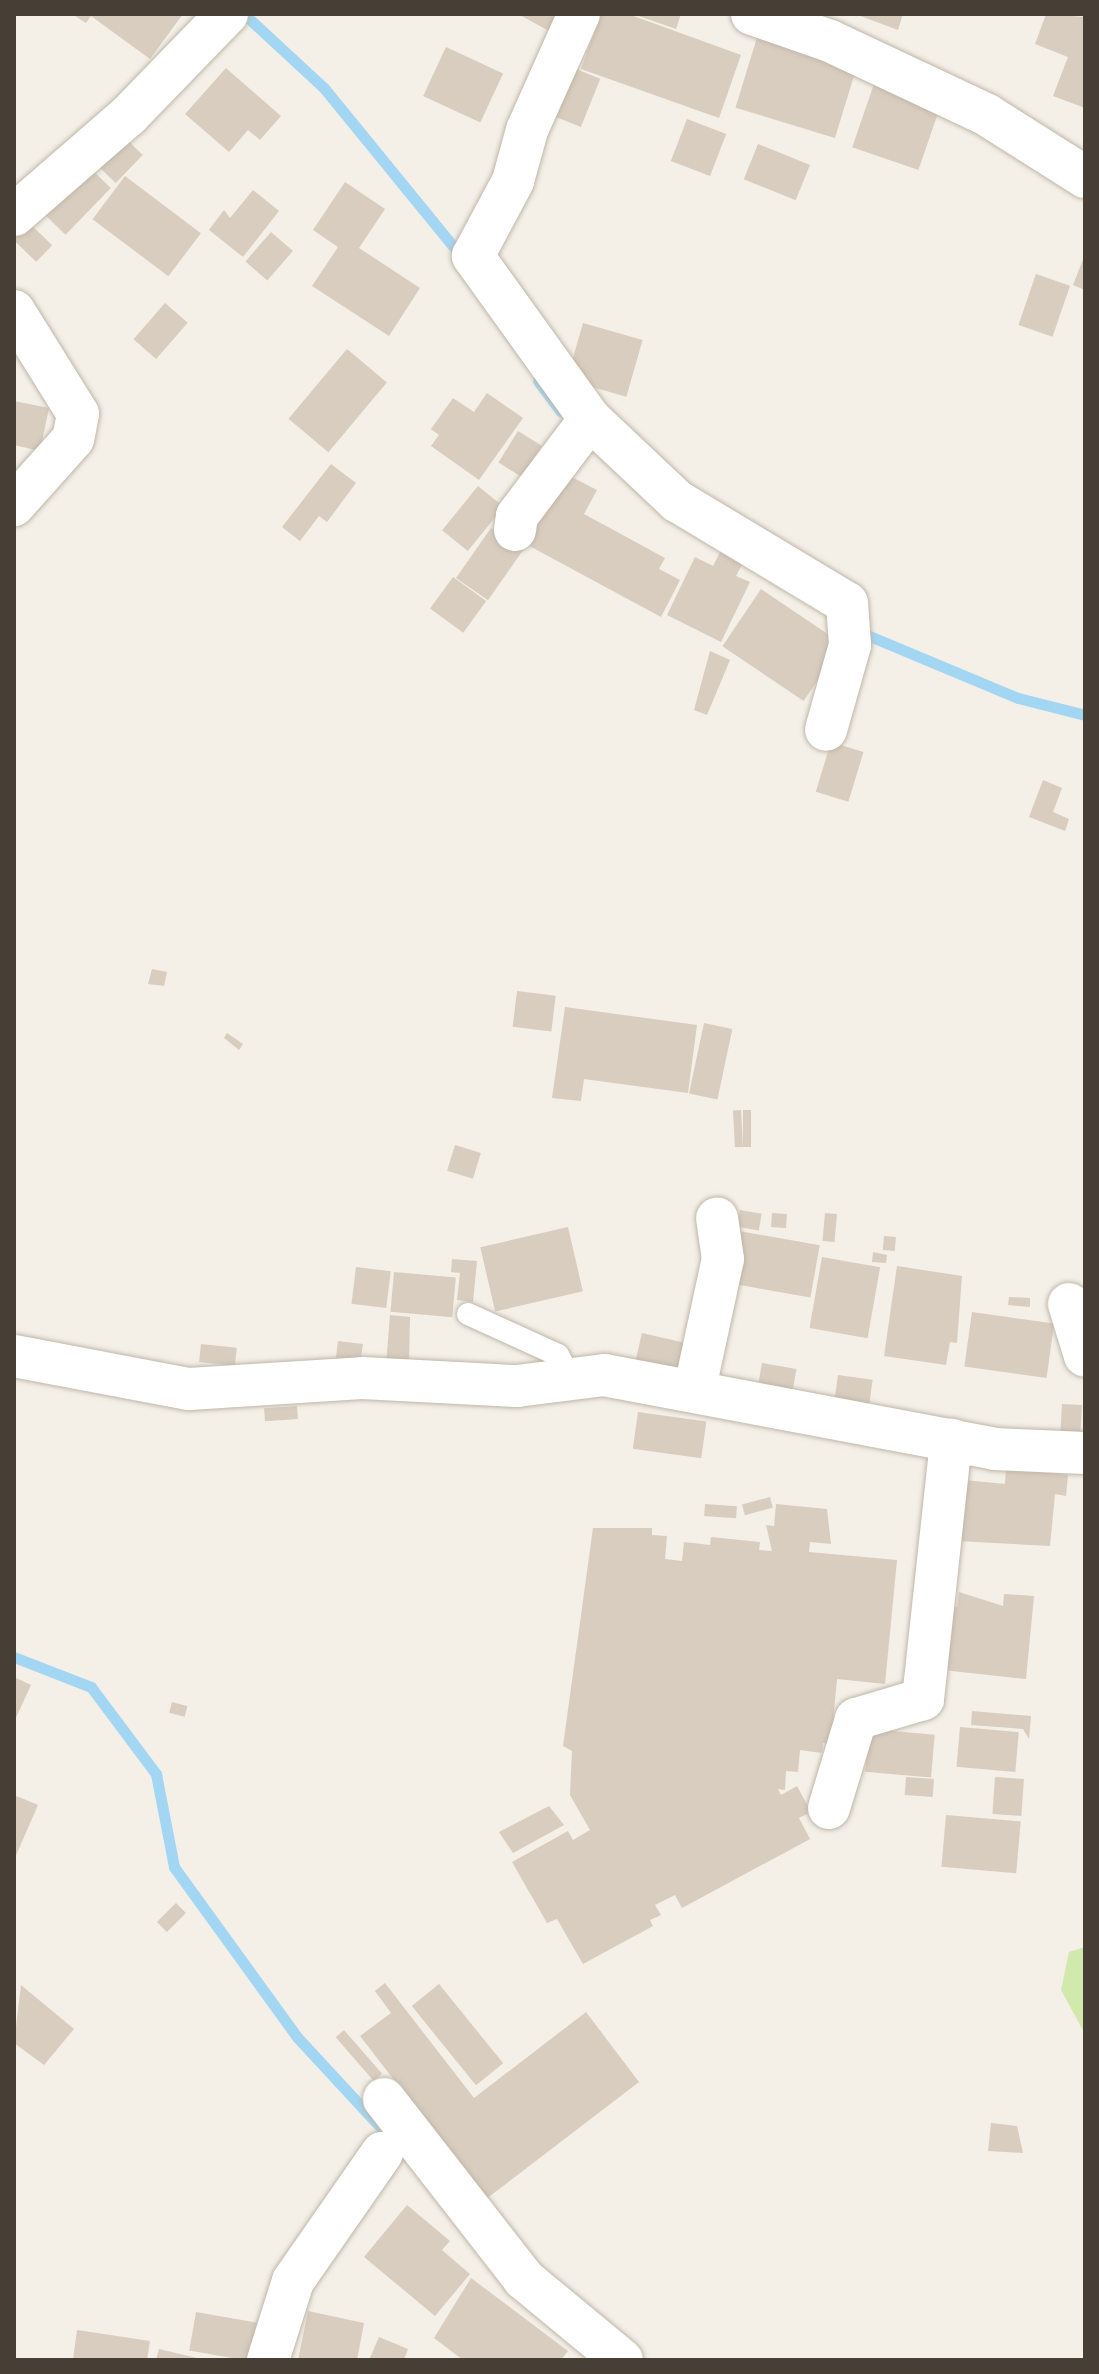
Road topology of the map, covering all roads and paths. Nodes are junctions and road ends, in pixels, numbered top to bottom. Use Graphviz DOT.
graph roads {
  1 [pos="227,14"];
  2 [pos="579,14"];
  3 [pos="752,14"];
  4 [pos="1085,177"];
  5 [pos="14,215"];
  6 [pos="14,311"];
  7 [pos="590,419"];
  8 [pos="14,505"];
  9 [pos="515,530"];
  10 [pos="826,730"];
  11 [pos="717,1218"];
  12 [pos="1069,1304"];
  13 [pos="468,1314"];
  14 [pos="14,1356"];
  15 [pos="1085,1356"];
  16 [pos="571,1379"];
  17 [pos="695,1388"];
  18 [pos="951,1440"];
  19 [pos="1085,1453"];
  20 [pos="829,1808"];
  21 [pos="384,2099"];
  22 [pos="382,2153"];
  23 [pos="268,2360"];
  24 [pos="622,2360"];
  1 -- 5 [label="street"];
  2 -- 7 [label="street"];
  3 -- 4 [label="street"];
  6 -- 8 [label="street"];
  7 -- 9 [label="street"];
  7 -- 10 [label="street"];
  11 -- 17 [label="street"];
  12 -- 15 [label="street"];
  13 -- 16 [label="lane"];
  14 -- 16 [label="street"];
  16 -- 17 [label="street"];
  17 -- 18 [label="street"];
  18 -- 19 [label="street"];
  18 -- 20 [label="street"];
  21 -- 24 [label="street"];
  22 -- 23 [label="street"];
}
